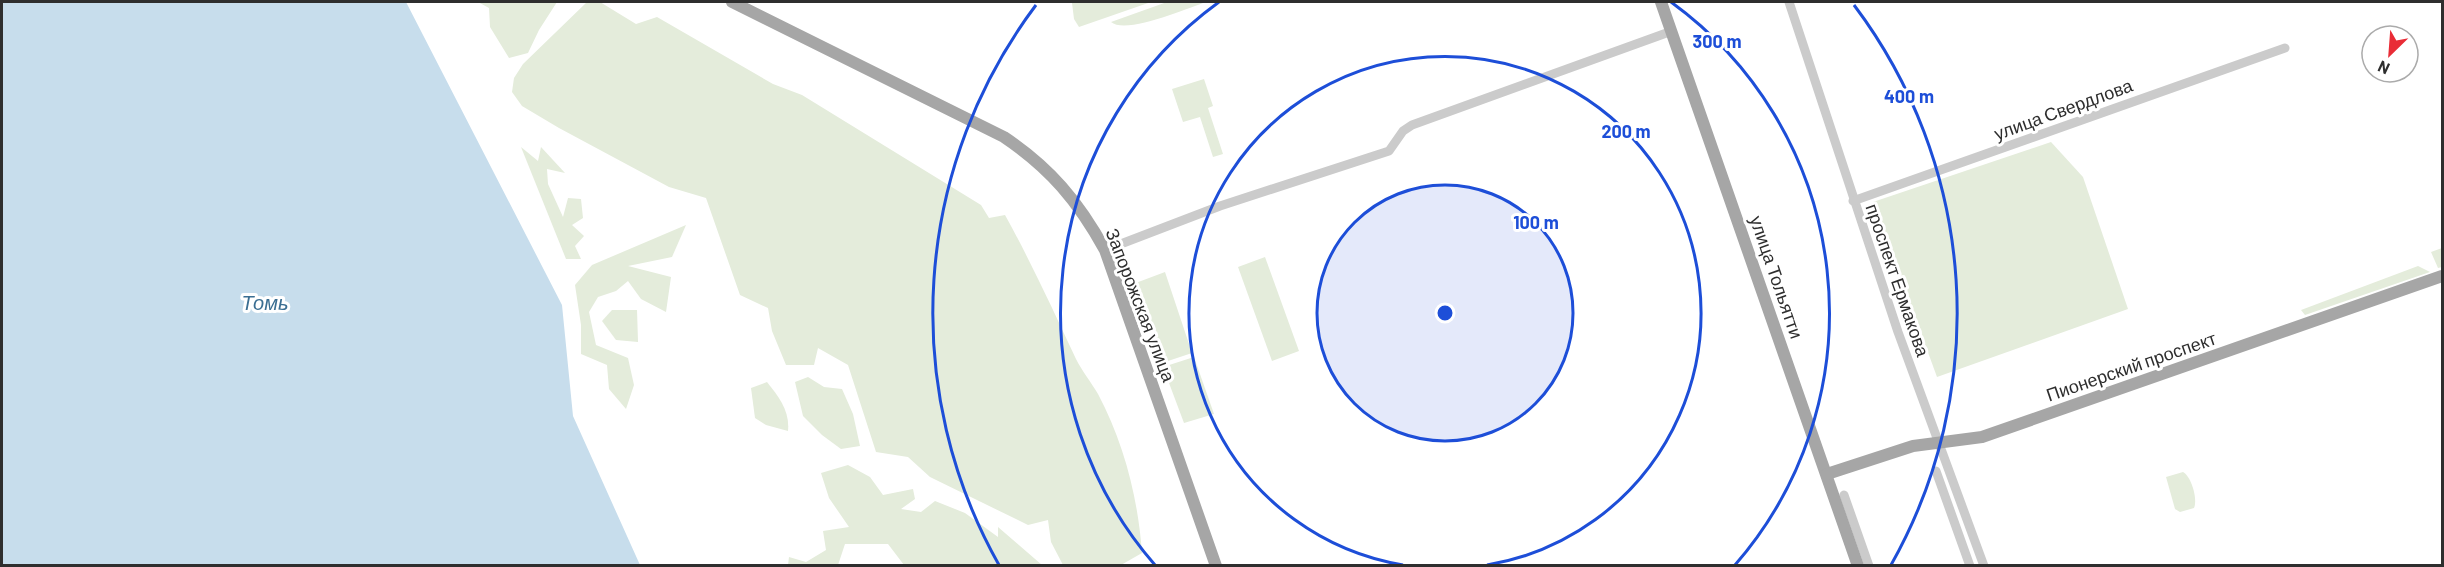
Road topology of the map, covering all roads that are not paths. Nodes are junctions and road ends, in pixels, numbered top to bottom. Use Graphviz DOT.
graph roads {
  1 [pos="732,2"];
  2 [pos="1661,2"];
  3 [pos="1789,2"];
  4 [pos="1672,31"];
  5 [pos="2284,48"];
  6 [pos="1853,201"];
  7 [pos="1105,250"];
  8 [pos="2442,276"];
  9 [pos="1940,444"];
  10 [pos="1936,471"];
  11 [pos="1827,474"];
  12 [pos="1844,495"];
  13 [pos="1216,566"];
  14 [pos="1858,566"];
  15 [pos="1869,566"];
  16 [pos="1970,566"];
  17 [pos="1984,566"];
  1 -- 7 [label="main road, Запорожская улица"];
  2 -- 4 [label="main road, улица Тольятти"];
  3 -- 6 [label="street, проспект Ермакова"];
  4 -- 7 [label="street"];
  4 -- 11 [label="main road, улица Тольятти"];
  5 -- 6 [label="street, улица Свердлова"];
  6 -- 9 [label="street, проспект Ермакова"];
  7 -- 13 [label="main road, Запорожская улица"];
  8 -- 9 [label="main road, Пионерский проспект"];
  9 -- 11 [label="main road, Пионерский проспект"];
  9 -- 17 [label="street, проспект Ермакова"];
  10 -- 16 [label="street"];
  11 -- 14 [label="main road, улица Тольятти"];
  12 -- 15 [label="street"];
}
